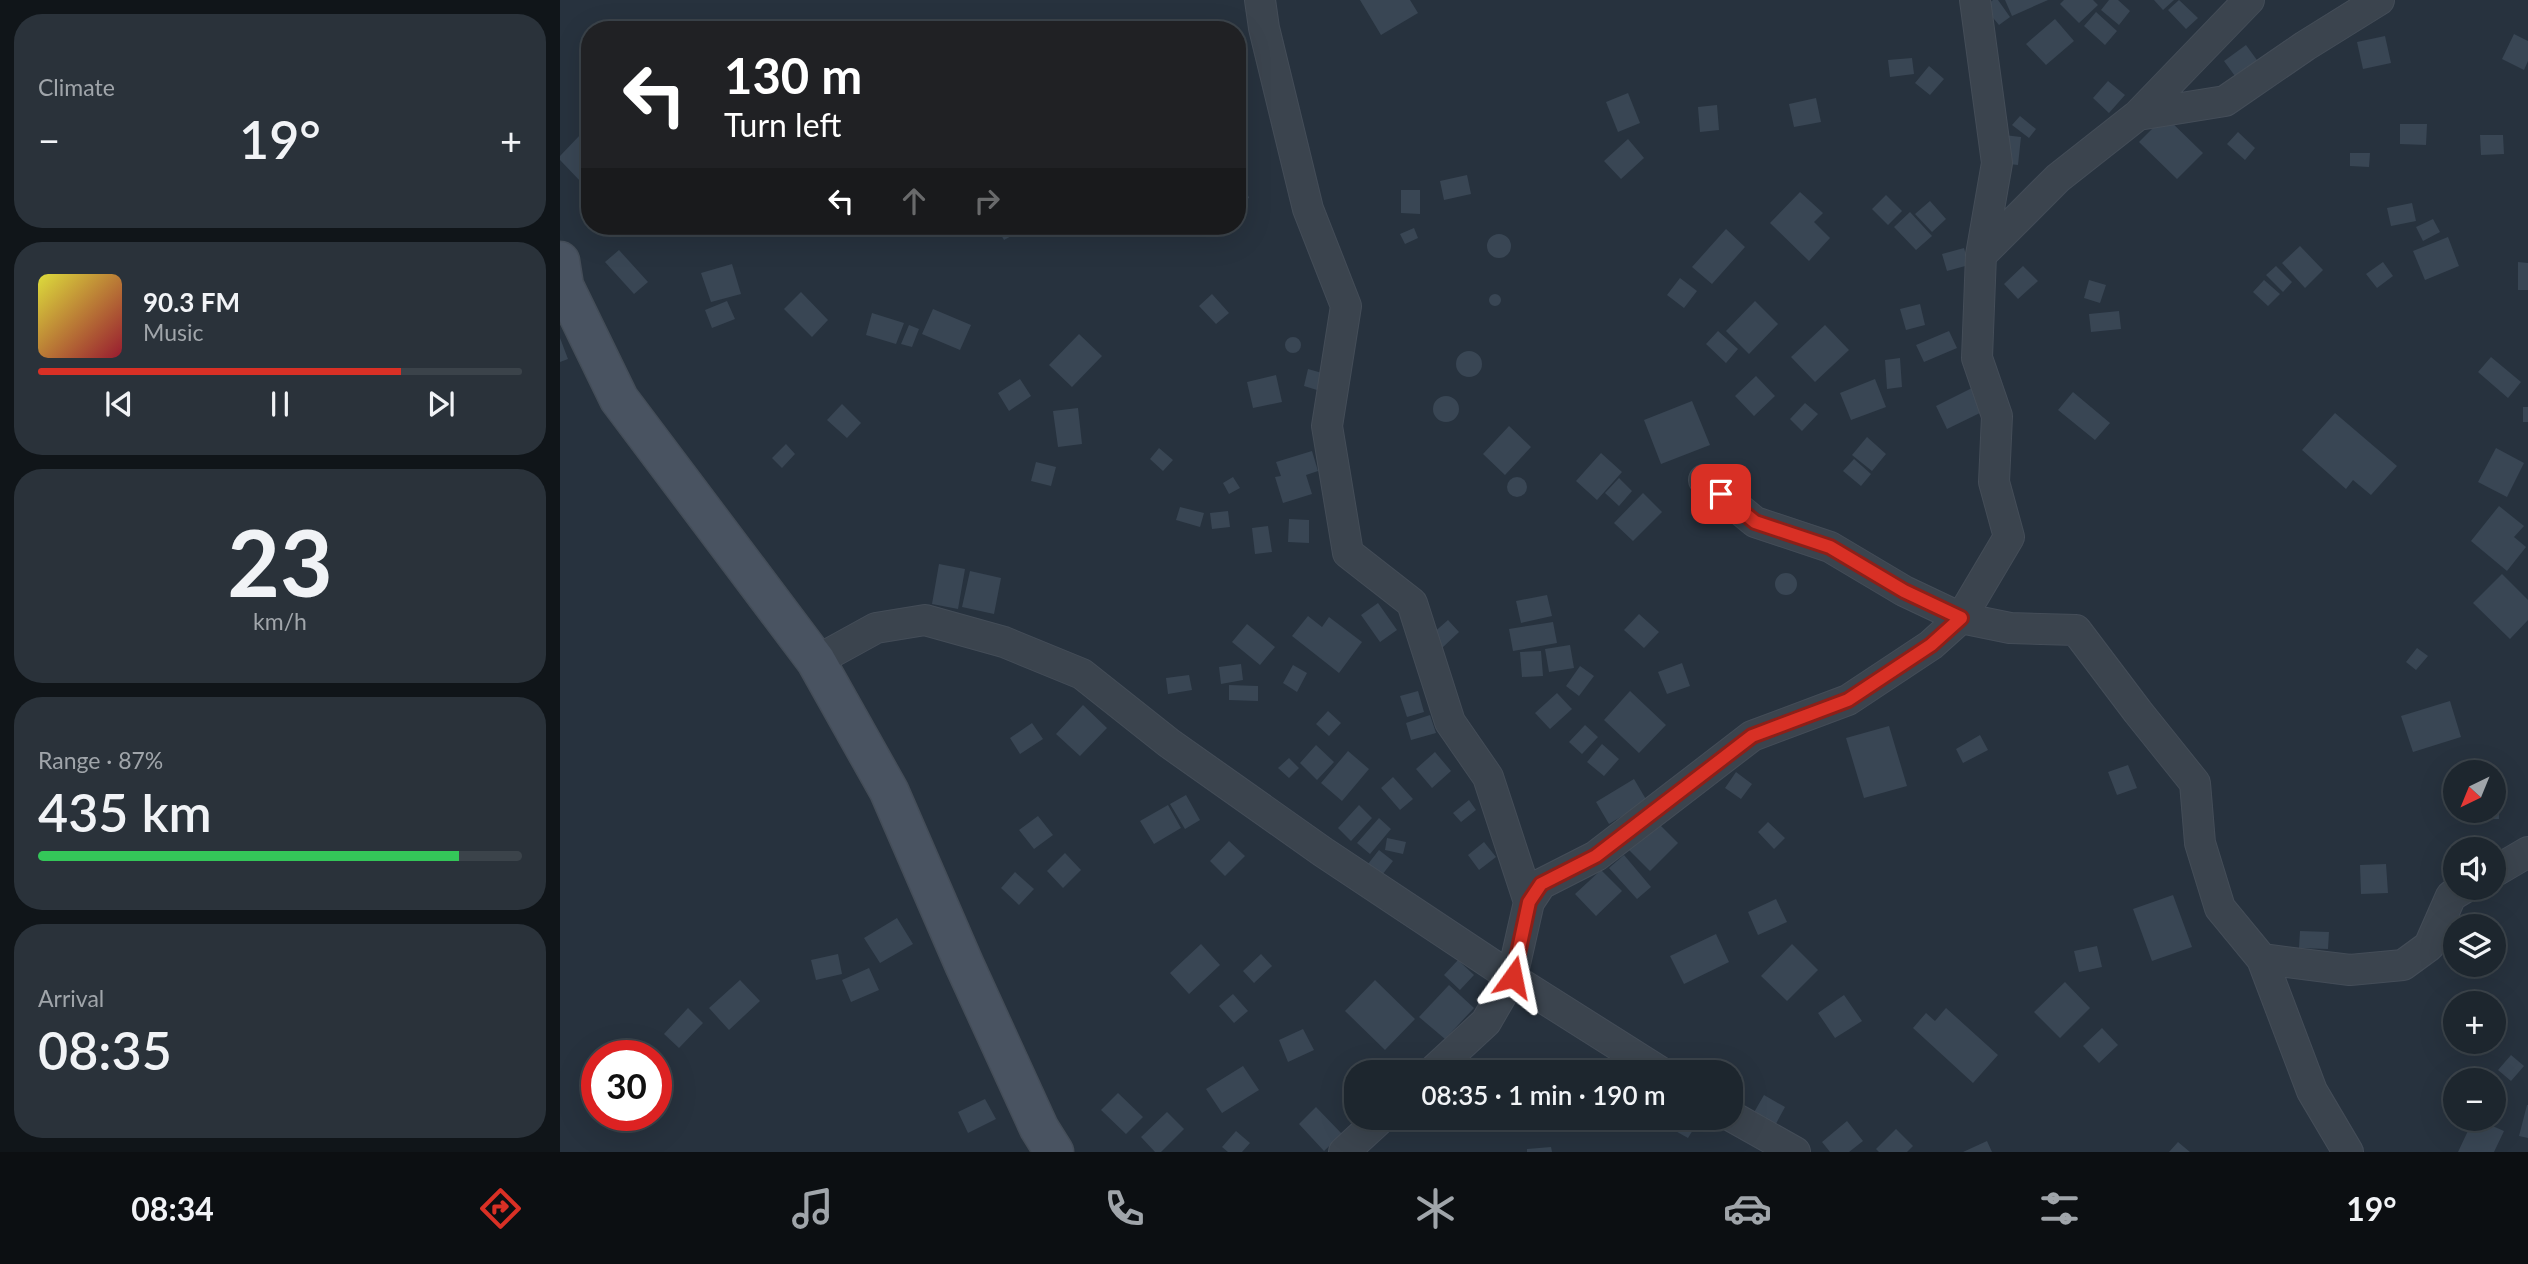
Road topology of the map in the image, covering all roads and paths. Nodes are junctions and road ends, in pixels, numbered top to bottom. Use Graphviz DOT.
graph roads {
  1 [pos="1260,0"];
  2 [pos="1975,0"];
  3 [pos="2249,0"];
  4 [pos="2379,0"];
  5 [pos="2138,116"];
  6 [pos="1980,255"];
  7 [pos="560,261"];
  8 [pos="1704,480"];
  9 [pos="1961,618"];
  10 [pos="816,661"];
  11 [pos="2528,852"];
  12 [pos="2506,865"];
  13 [pos="2449,900"];
  14 [pos="1529,902"];
  15 [pos="2262,959"];
  16 [pos="1513,977"];
  17 [pos="1445,1060"];
  18 [pos="1642,1060"];
  19 [pos="1743,1123"];
  20 [pos="1368,1130"];
  21 [pos="1054,1152"];
  22 [pos="1344,1152"];
  23 [pos="1795,1152"];
  24 [pos="2348,1152"];
  1 -- 14 [label="street"];
  2 -- 6 [label="street"];
  3 -- 5 [label="street"];
  4 -- 5 [label="street"];
  5 -- 6 [label="street"];
  6 -- 9 [label="street"];
  7 -- 10 [label="street"];
  8 -- 9 [label="street"];
  9 -- 14 [label="street"];
  9 -- 15 [label="street"];
  10 -- 16 [label="street"];
  10 -- 21 [label="street"];
  11 -- 12 [label="street"];
  13 -- 15 [label="street"];
  14 -- 16 [label="street"];
  15 -- 24 [label="street"];
  16 -- 17 [label="street"];
  16 -- 18 [label="street"];
  19 -- 23 [label="street"];
  20 -- 22 [label="street"];
}
